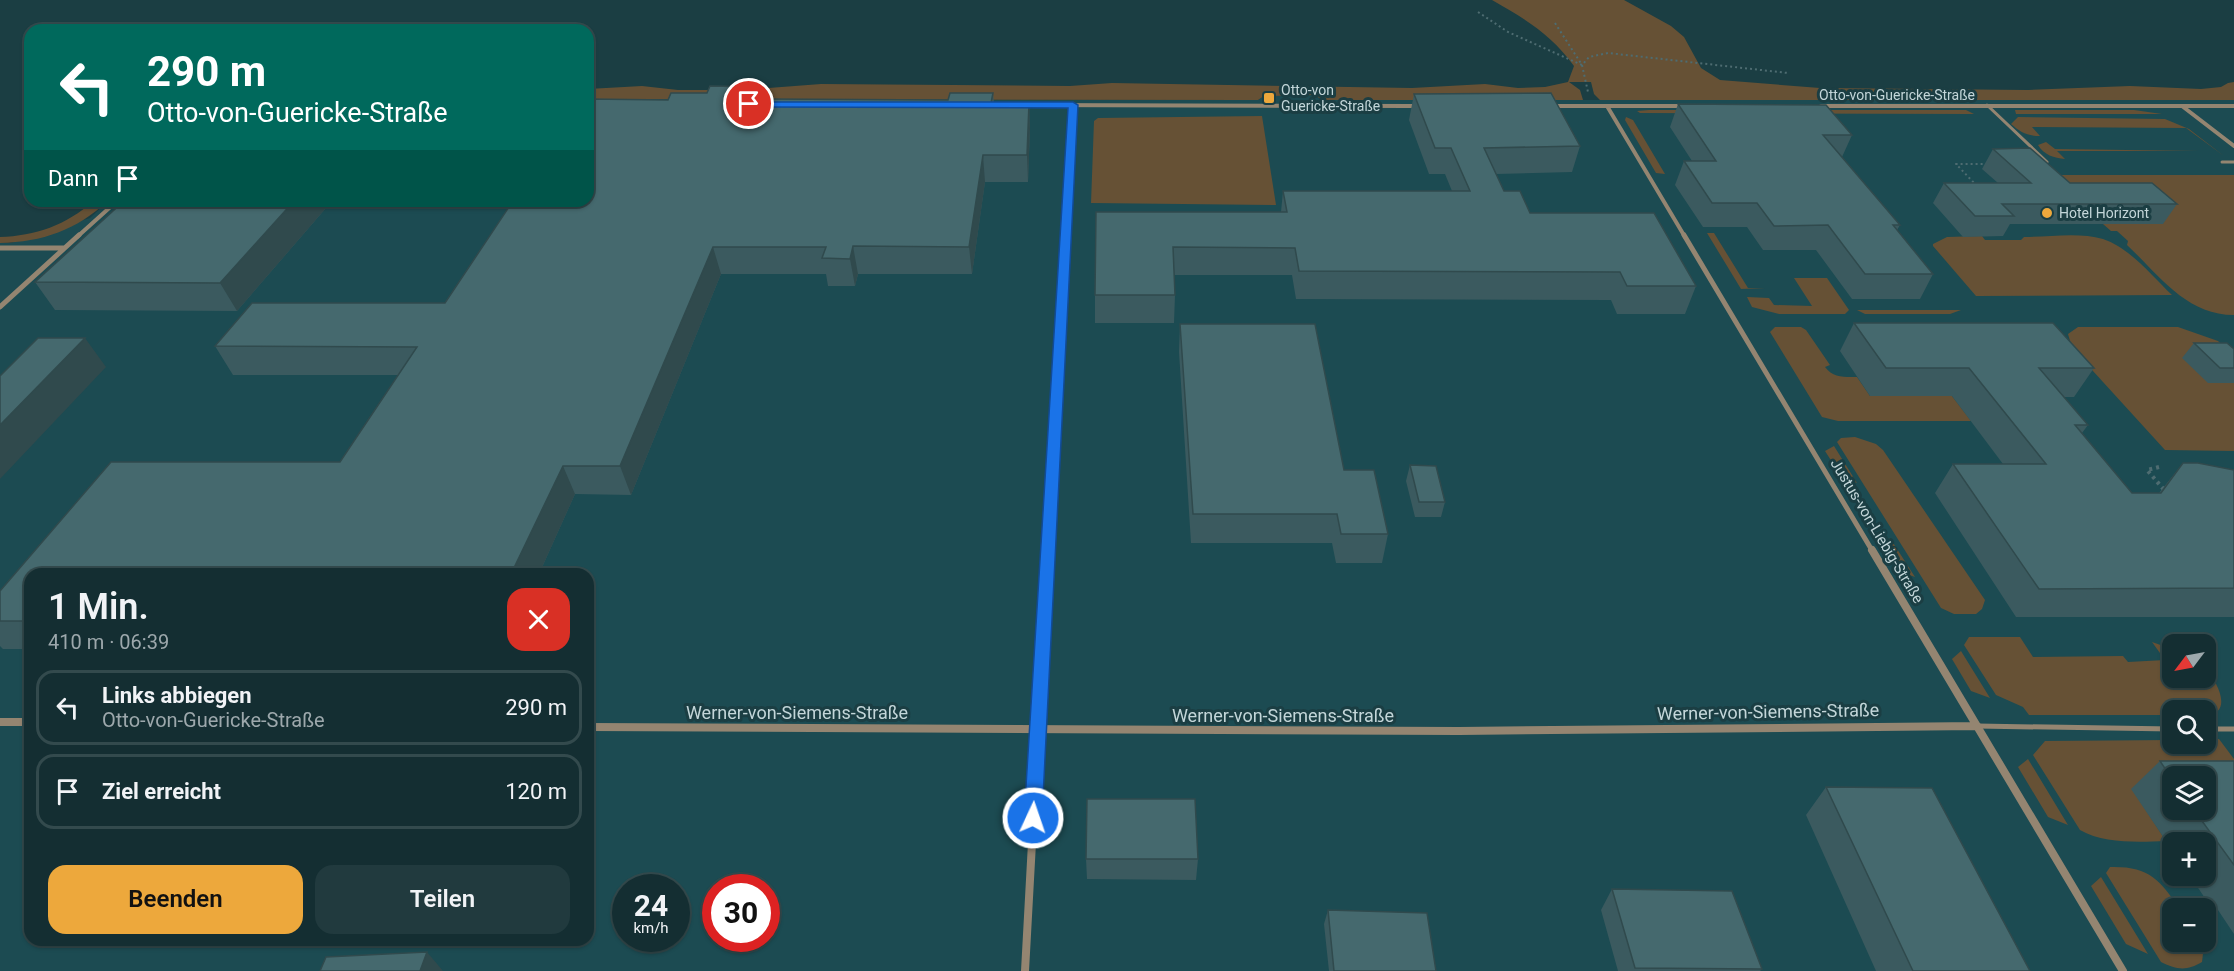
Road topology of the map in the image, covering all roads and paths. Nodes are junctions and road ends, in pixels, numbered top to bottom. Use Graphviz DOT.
graph roads {
  1 [pos="1478,12"];
  2 [pos="1555,23"];
  3 [pos="1582,65"];
  4 [pos="1788,73"];
  5 [pos="1020,105"];
  6 [pos="1073,105"];
  7 [pos="1987,105"];
  8 [pos="1420,106"];
  9 [pos="1548,106"];
  10 [pos="1594,106"];
  11 [pos="1607,106"];
  12 [pos="1690,106"];
  13 [pos="1809,106"];
  14 [pos="2182,106"];
  15 [pos="2234,106"];
  16 [pos="2234,146"];
  17 [pos="2047,162"];
  18 [pos="2222,162"];
  19 [pos="2234,162"];
  20 [pos="1990,164"];
  21 [pos="1978,187"];
  22 [pos="110,207"];
  23 [pos="0,248"];
  24 [pos="65,248"];
  25 [pos="0,307"];
  26 [pos="2159,467"];
  27 [pos="2166,492"];
  28 [pos="0,722"];
  29 [pos="24,722"];
  30 [pos="1977,726"];
  31 [pos="594,727"];
  32 [pos="2162,729"];
  33 [pos="2216,729"];
  34 [pos="2234,729"];
  35 [pos="1038,730"];
  36 [pos="1025,971"];
  37 [pos="2123,971"];
  1 -- 3 [label="path"];
  2 -- 3 [label="path"];
  3 -- 4 [label="path"];
  3 -- 10 [label="path"];
  5 -- 6 [label="street"];
  6 -- 8 [label="street"];
  6 -- 35 [label="street"];
  7 -- 13 [label="street, Otto-von-Guericke-Straße"];
  7 -- 14 [label="street, Otto-von-Guericke-Straße"];
  7 -- 17 [label="lane"];
  9 -- 10 [label="street"];
  10 -- 11 [label="street"];
  11 -- 12 [label="street"];
  11 -- 30 [label="street, Justus-von-Liebig-Straße"];
  14 -- 15 [label="street, Otto-von-Guericke-Straße"];
  14 -- 16 [label="street"];
  18 -- 19 [label="lane"];
  20 -- 21 [label="path"];
  22 -- 24 [label="street"];
  23 -- 24 [label="street"];
  24 -- 25 [label="street"];
  26 -- 27 [label="path"];
  28 -- 29 [label="street"];
  30 -- 32 [label="lane"];
  30 -- 35 [label="street, Werner-von-Siemens-Straße"];
  30 -- 37 [label="street, Justus-von-Liebig-Straße"];
  31 -- 35 [label="street, Werner-von-Siemens-Straße"];
  33 -- 34 [label="lane"];
  35 -- 36 [label="street"];
}
